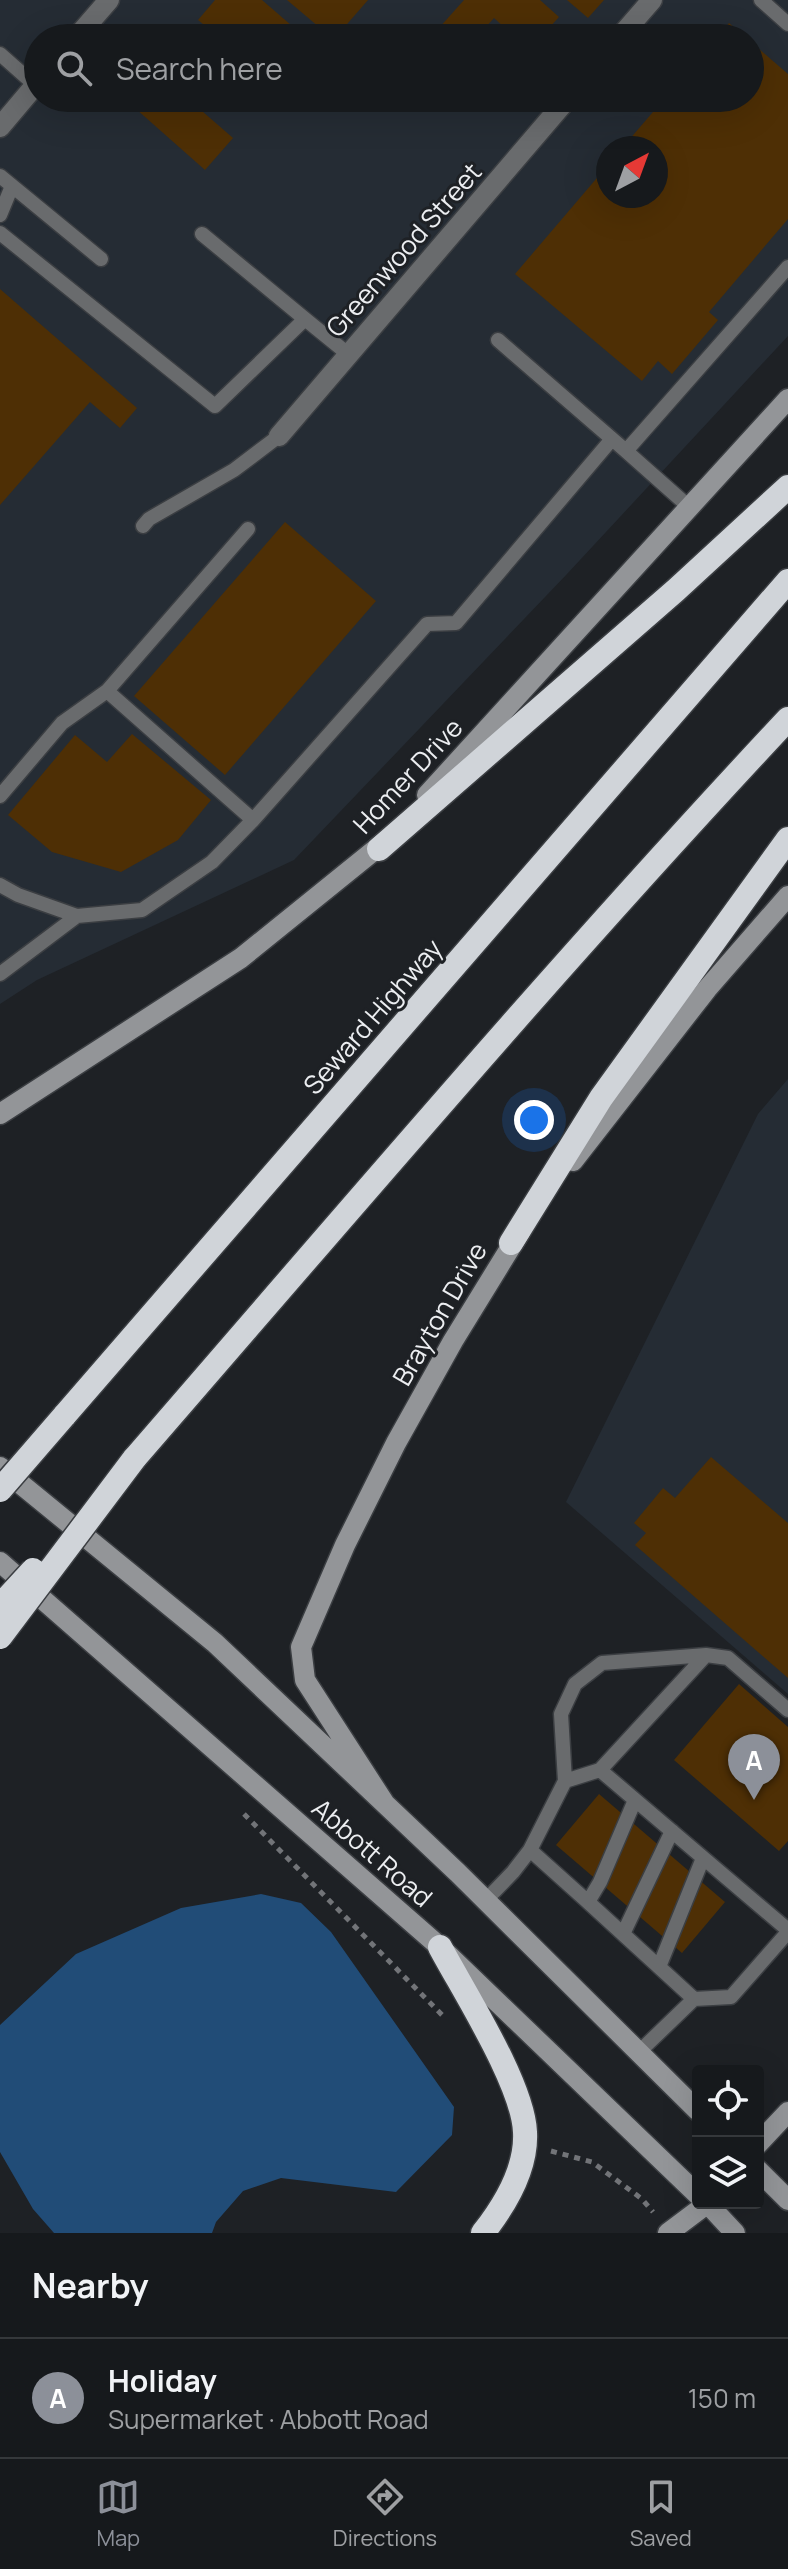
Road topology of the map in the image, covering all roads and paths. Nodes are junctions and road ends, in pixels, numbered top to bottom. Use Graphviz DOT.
graph roads {
  1 [pos="109,0"];
  2 [pos="652,0"];
  3 [pos="761,0"];
  4 [pos="88,24"];
  5 [pos="631,24"];
  6 [pos="788,24"];
  7 [pos="0,54"];
  8 [pos="24,74"];
  9 [pos="24,98"];
  10 [pos="556,112"];
  11 [pos="0,127"];
  12 [pos="6,181"];
  13 [pos="0,215"];
  14 [pos="0,233"];
  15 [pos="202,234"];
  16 [pos="101,259"];
  17 [pos="788,267"];
  18 [pos="305,319"];
  19 [pos="498,340"];
  20 [pos="348,354"];
  21 [pos="788,399"];
  22 [pos="279,436"];
  23 [pos="612,439"];
  24 [pos="626,451"];
  25 [pos="788,487"];
  26 [pos="688,506"];
  27 [pos="143,526"];
  28 [pos="248,529"];
  29 [pos="788,581"];
  30 [pos="107,691"];
  31 [pos="788,719"];
  32 [pos="0,796"];
  33 [pos="253,820"];
  34 [pos="788,839"];
  35 [pos="379,849"];
  36 [pos="0,885"];
  37 [pos="788,896"];
  38 [pos="77,916"];
  39 [pos="0,974"];
  40 [pos="0,1114"];
  41 [pos="511,1243"];
  42 [pos="134,1459"];
  43 [pos="0,1467"];
  44 [pos="0,1490"];
  45 [pos="0,1562"];
  46 [pos="0,1606"];
  47 [pos="0,1637"];
  48 [pos="706,1655"];
  49 [pos="788,1710"];
  50 [pos="600,1770"];
  51 [pos="565,1781"];
  52 [pos="635,1800"];
  53 [pos="385,1804"];
  54 [pos="235,1805"];
  55 [pos="672,1831"];
  56 [pos="530,1850"];
  57 [pos="703,1858"];
  58 [pos="485,1901"];
  59 [pos="588,1902"];
  60 [pos="788,1931"];
  61 [pos="623,1934"];
  62 [pos="440,1947"];
  63 [pos="659,1967"];
  64 [pos="694,1999"];
  65 [pos="450,2024"];
  66 [pos="639,2052"];
  67 [pos="692,2105"];
  68 [pos="788,2112"];
  69 [pos="764,2138"];
  70 [pos="547,2150"];
  71 [pos="764,2176"];
  72 [pos="692,2189"];
  73 [pos="642,2199"];
  74 [pos="788,2200"];
  75 [pos="699,2209"];
  76 [pos="713,2209"];
  77 [pos="483,2233"];
  78 [pos="668,2233"];
  79 [pos="735,2233"];
  1 -- 4 [label="street"];
  2 -- 5 [label="street"];
  3 -- 6 [label="lane"];
  7 -- 8 [label="lane"];
  9 -- 11 [label="street"];
  10 -- 20 [label="street, Greenwood Street"];
  12 -- 13 [label="lane"];
  12 -- 16 [label="lane"];
  14 -- 18 [label="lane"];
  15 -- 18 [label="lane"];
  17 -- 24 [label="lane"];
  18 -- 20 [label="lane"];
  19 -- 23 [label="lane"];
  20 -- 22 [label="street, Greenwood Street"];
  21 -- 26 [label="main road, Homer Drive"];
  22 -- 27 [label="lane"];
  23 -- 24 [label="lane"];
  23 -- 33 [label="lane"];
  24 -- 26 [label="lane"];
  25 -- 35 [label="highway"];
  26 -- 35 [label="main road, Homer Drive"];
  28 -- 30 [label="lane"];
  29 -- 44 [label="highway, Seward Highway, bridge"];
  30 -- 32 [label="lane"];
  30 -- 33 [label="lane"];
  31 -- 42 [label="highway"];
  33 -- 38 [label="lane"];
  34 -- 41 [label="highway"];
  35 -- 40 [label="main road, Homer Drive"];
  36 -- 38 [label="lane"];
  37 -- 41 [label="main road, Brayton Drive"];
  38 -- 39 [label="lane"];
  41 -- 53 [label="main road, Brayton Drive"];
  42 -- 46 [label="highway, bridge"];
  42 -- 47 [label="highway, bridge"];
  43 -- 53 [label="main road, Abbott Road"];
  45 -- 62 [label="main road, Abbott Road"];
  48 -- 49 [label="lane"];
  48 -- 50 [label="lane"];
  48 -- 51 [label="lane"];
  50 -- 51 [label="lane"];
  50 -- 52 [label="lane"];
  51 -- 56 [label="lane"];
  52 -- 55 [label="lane"];
  52 -- 59 [label="lane"];
  53 -- 58 [label="main road, Abbott Road"];
  54 -- 65 [label="path"];
  55 -- 57 [label="lane"];
  55 -- 61 [label="lane"];
  56 -- 58 [label="lane"];
  56 -- 59 [label="lane"];
  57 -- 60 [label="lane"];
  57 -- 63 [label="lane"];
  58 -- 66 [label="main road, Abbott Road"];
  59 -- 61 [label="lane"];
  60 -- 64 [label="lane"];
  61 -- 63 [label="lane"];
  62 -- 72 [label="main road, Abbott Road"];
  62 -- 77 [label="highway"];
  63 -- 64 [label="lane"];
  64 -- 66 [label="lane"];
  66 -- 67 [label="main road, Abbott Road"];
  68 -- 69 [label="main road"];
  70 -- 73 [label="path"];
  71 -- 74 [label="main road"];
  75 -- 78 [label="main road"];
  76 -- 79 [label="main road"];
}
